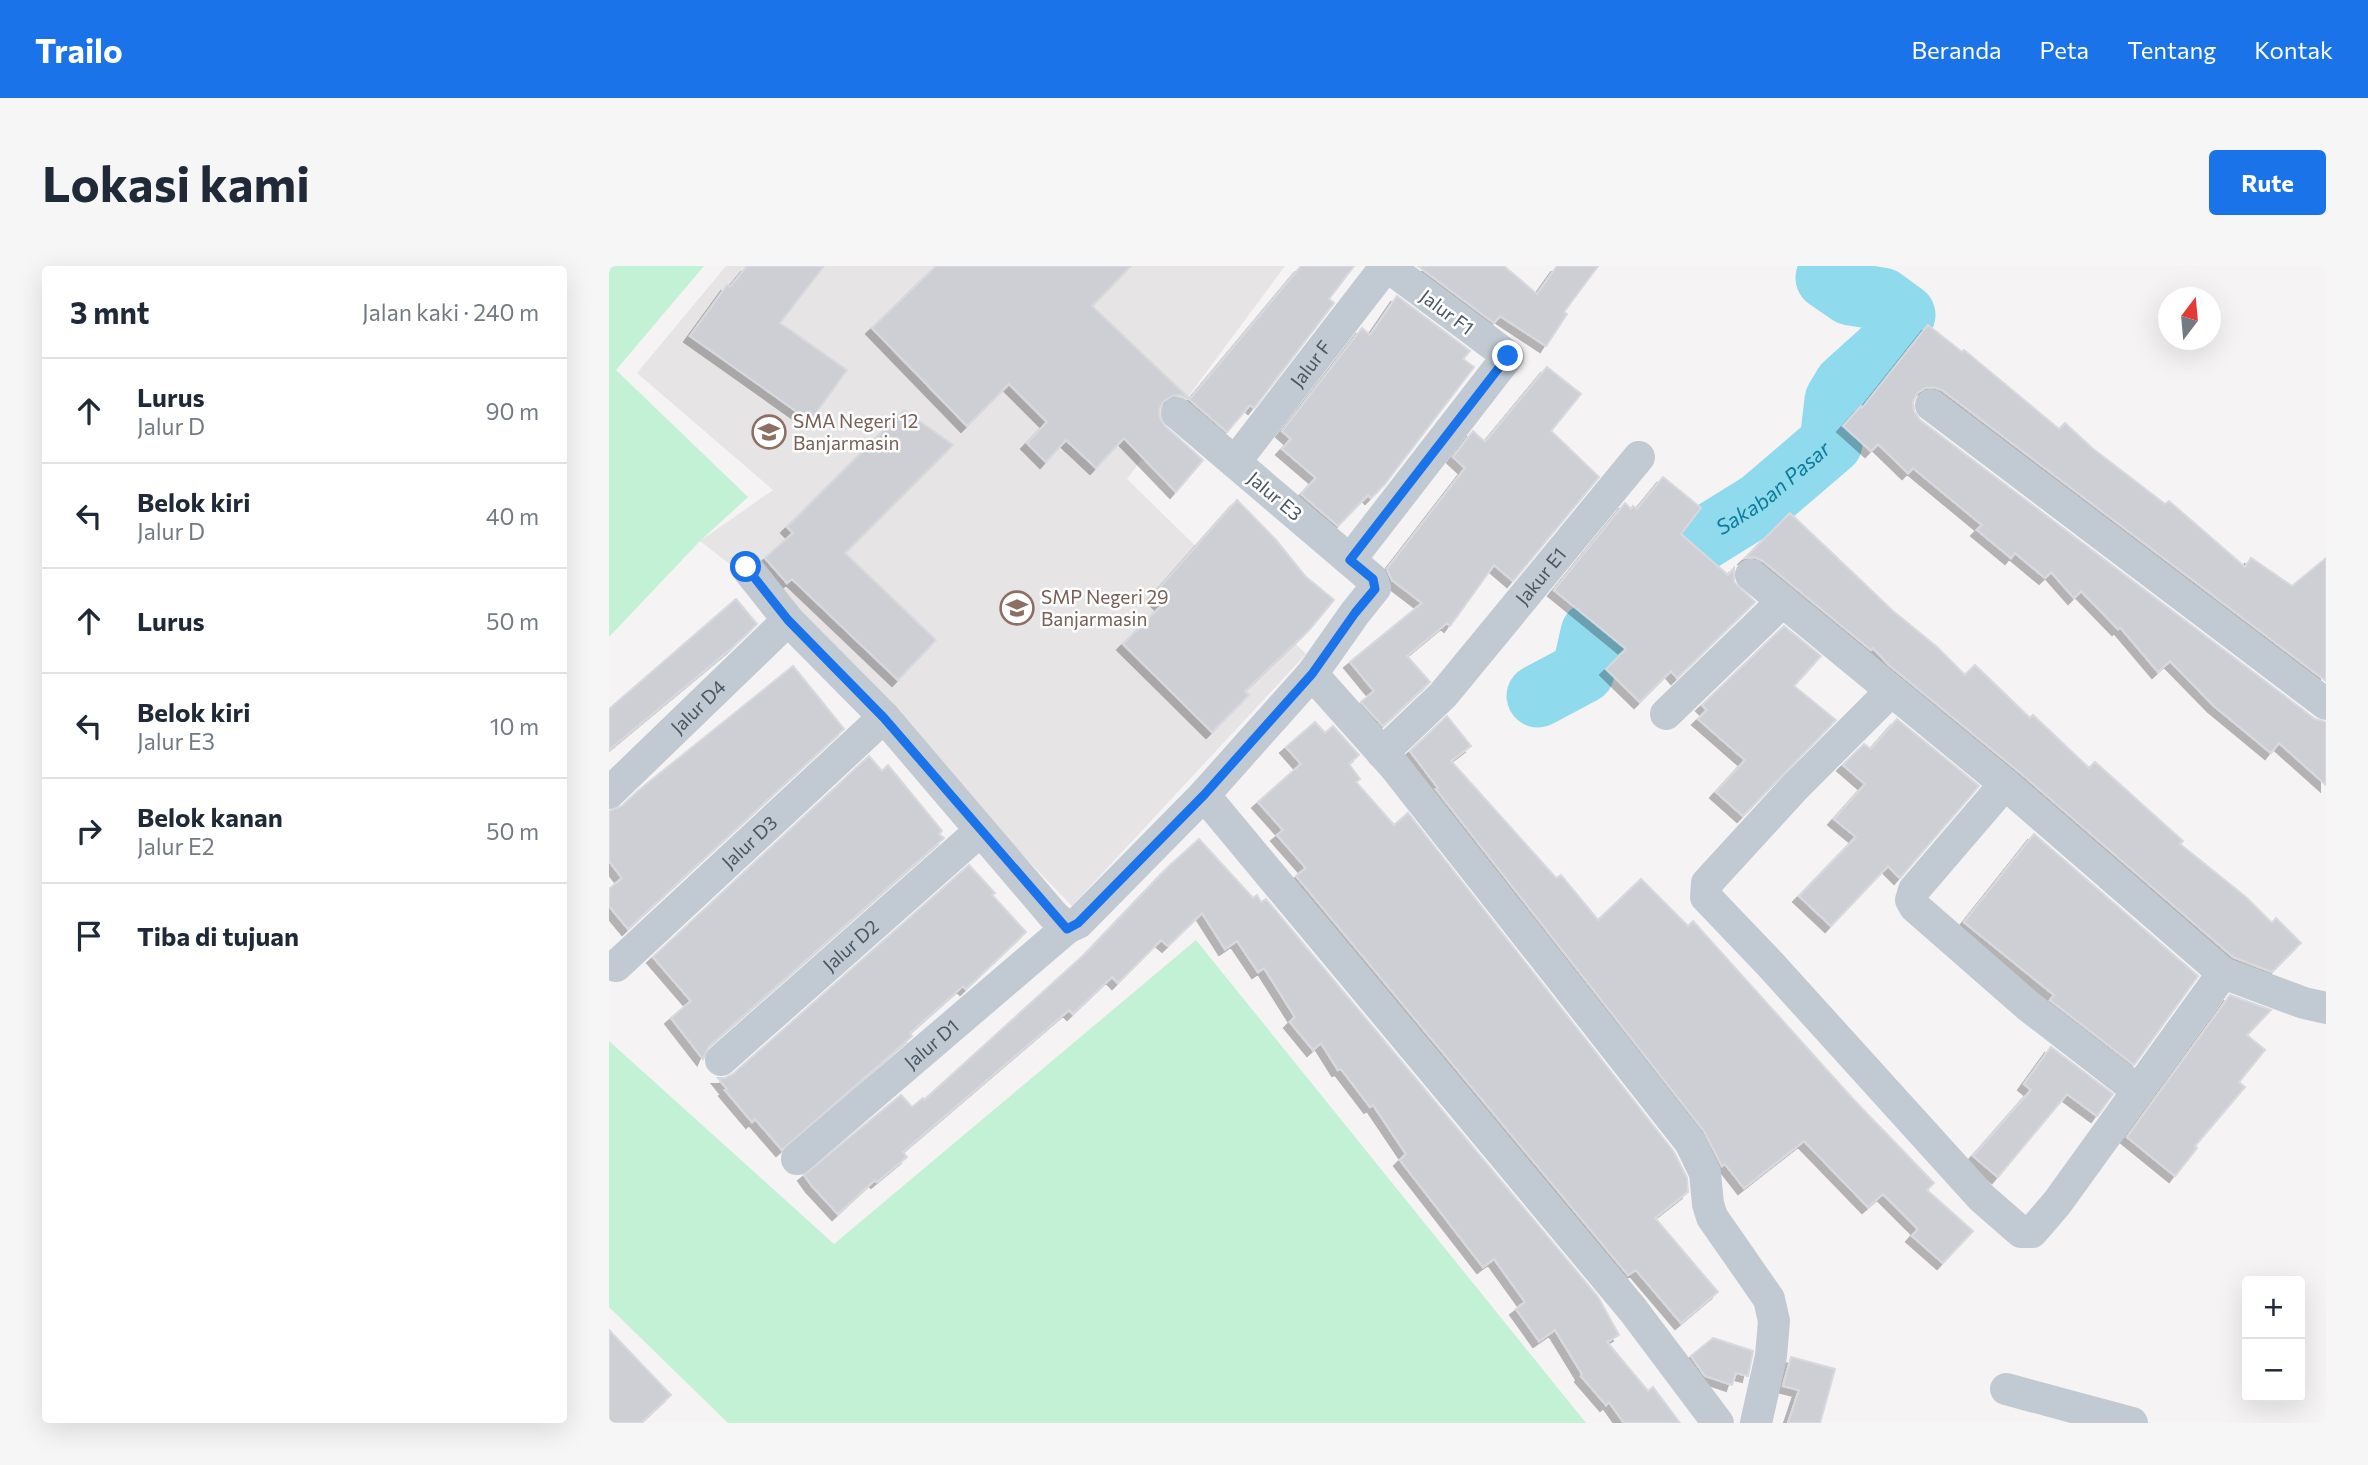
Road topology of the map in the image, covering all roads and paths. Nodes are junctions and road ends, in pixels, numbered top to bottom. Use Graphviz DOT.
graph roads {
  1 [pos="1387,266"];
  2 [pos="1508,356"];
  3 [pos="1931,405"];
  4 [pos="1177,413"];
  5 [pos="1639,457"];
  6 [pos="1235,462"];
  7 [pos="746,567"];
  8 [pos="1361,570"];
  9 [pos="1751,575"];
  10 [pos="1783,601"];
  11 [pos="788,620"];
  12 [pos="1312,674"];
  13 [pos="1891,691"];
  14 [pos="2326,704"];
  15 [pos="1666,714"];
  16 [pos="884,718"];
  17 [pos="1382,753"];
  18 [pos="2005,784"];
  19 [pos="609,793"];
  20 [pos="1204,795"];
  21 [pos="980,831"];
  22 [pos="1067,929"];
  23 [pos="616,966"];
  24 [pos="2223,973"];
  25 [pos="2326,1008"];
  26 [pos="721,1060"];
  27 [pos="2137,1090"];
  28 [pos="797,1159"];
  29 [pos="2006,1389"];
  30 [pos="1718,1423"];
  31 [pos="1756,1423"];
  32 [pos="2132,1423"];
  1 -- 2 [label="street, Jalur F1"];
  1 -- 6 [label="street, Jalur F"];
  2 -- 8 [label="street, Jalur D1"];
  3 -- 14 [label="street"];
  4 -- 6 [label="street, Jalur E3"];
  5 -- 17 [label="street, Jakur E1"];
  6 -- 8 [label="street, Jalur E3"];
  7 -- 11 [label="street"];
  8 -- 12 [label="street, Jalur D1"];
  9 -- 10 [label="street"];
  10 -- 13 [label="street"];
  10 -- 15 [label="street"];
  11 -- 16 [label="street"];
  11 -- 19 [label="street, Jalur D4"];
  12 -- 17 [label="street"];
  12 -- 20 [label="street, Jalur D1"];
  13 -- 18 [label="street"];
  13 -- 27 [label="street"];
  16 -- 21 [label="street"];
  16 -- 23 [label="street, Jalur D3"];
  17 -- 31 [label="street"];
  18 -- 24 [label="street"];
  18 -- 27 [label="street"];
  20 -- 22 [label="street, Jalur D1"];
  20 -- 30 [label="street"];
  21 -- 22 [label="street"];
  21 -- 26 [label="street, Jalur D2"];
  22 -- 28 [label="street, Jalur D1"];
  24 -- 25 [label="street"];
  24 -- 27 [label="street"];
  29 -- 32 [label="street"];
}
